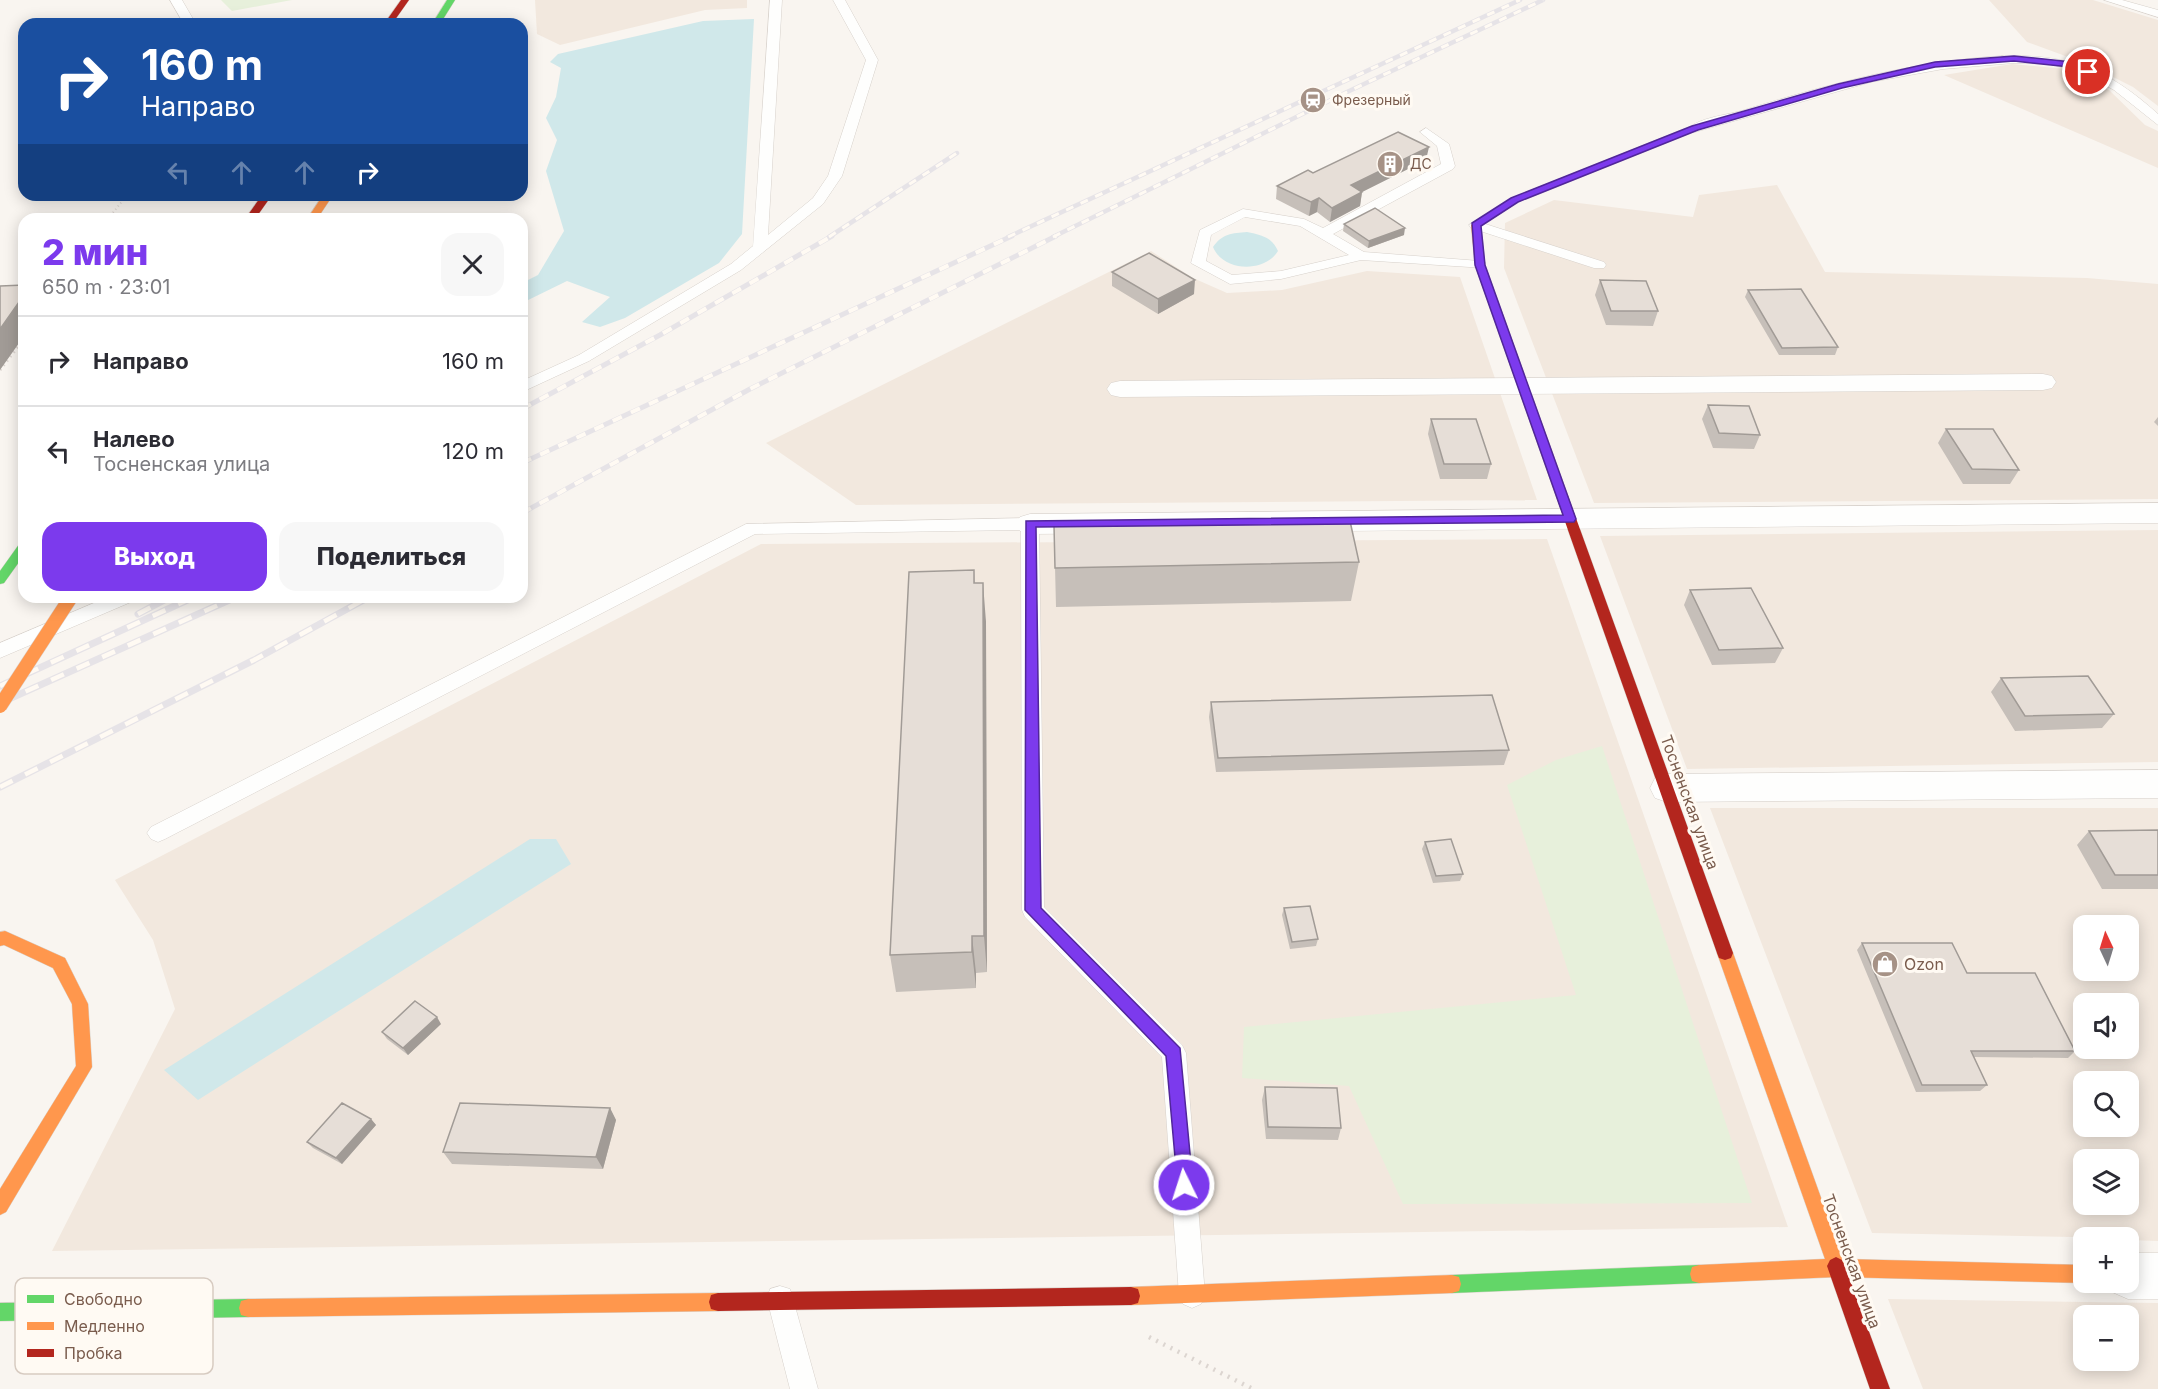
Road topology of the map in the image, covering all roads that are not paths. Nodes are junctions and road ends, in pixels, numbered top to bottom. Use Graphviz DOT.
graph roads {
  1 [pos="176,0"];
  2 [pos="405,0"];
  3 [pos="451,0"];
  4 [pos="776,0"];
  5 [pos="839,0"];
  6 [pos="2110,0"];
  7 [pos="2158,14"];
  8 [pos="186,18"];
  9 [pos="392,18"];
  10 [pos="440,18"];
  11 [pos="2158,121"];
  12 [pos="1695,128"];
  13 [pos="1426,132"];
  14 [pos="1476,225"];
  15 [pos="1325,233"];
  16 [pos="760,247"];
  17 [pos="1362,256"];
  18 [pos="1480,265"];
  19 [pos="1599,265"];
  20 [pos="2043,382"];
  21 [pos="528,384"];
  22 [pos="1523,386"];
  23 [pos="1120,389"];
  24 [pos="2158,513"];
  25 [pos="1570,519"];
  26 [pos="1030,524"];
  27 [pos="18,554"];
  28 [pos="0,580"];
  29 [pos="67,603"];
  30 [pos="111,603"];
  31 [pos="0,651"];
  32 [pos="0,706"];
  33 [pos="2158,784"];
  34 [pos="1667,788"];
  35 [pos="158,833"];
  36 [pos="0,939"];
  37 [pos="0,1206"];
  38 [pos="1837,1268"];
  39 [pos="2073,1274"];
  40 [pos="2139,1276"];
  41 [pos="2158,1276"];
  42 [pos="1192,1295"];
  43 [pos="780,1299"];
  44 [pos="213,1308"];
  45 [pos="0,1312"];
  46 [pos="15,1312"];
  47 [pos="804,1389"];
  48 [pos="1880,1389"];
  1 -- 8 [label="lane"];
  2 -- 9 [label="main road"];
  3 -- 10 [label="main road"];
  4 -- 16 [label="lane"];
  5 -- 16 [label="lane"];
  6 -- 7 [label="lane"];
  11 -- 12 [label="lane"];
  12 -- 14 [label="main road"];
  13 -- 15 [label="lane"];
  14 -- 18 [label="main road, Тосненская улица"];
  14 -- 19 [label="lane"];
  15 -- 17 [label="lane"];
  15 -- 17 [label="lane"];
  16 -- 21 [label="lane"];
  17 -- 18 [label="lane"];
  18 -- 22 [label="main road, Тосненская улица"];
  20 -- 22 [label="street"];
  22 -- 23 [label="street"];
  22 -- 25 [label="main road, Тосненская улица"];
  24 -- 25 [label="street"];
  25 -- 26 [label="street"];
  25 -- 34 [label="main road, Тосненская улица"];
  26 -- 35 [label="lane"];
  26 -- 42 [label="lane"];
  27 -- 28 [label="main road"];
  29 -- 32 [label="main road, bridge"];
  30 -- 31 [label="lane"];
  33 -- 34 [label="street"];
  34 -- 38 [label="main road, Тосненская улица"];
  36 -- 37 [label="main road"];
  38 -- 39 [label="main road"];
  38 -- 42 [label="main road"];
  38 -- 48 [label="main road, Тосненская улица"];
  40 -- 41 [label="street"];
  42 -- 43 [label="main road"];
  43 -- 44 [label="main road"];
  43 -- 47 [label="lane"];
  45 -- 46 [label="main road"];
}
